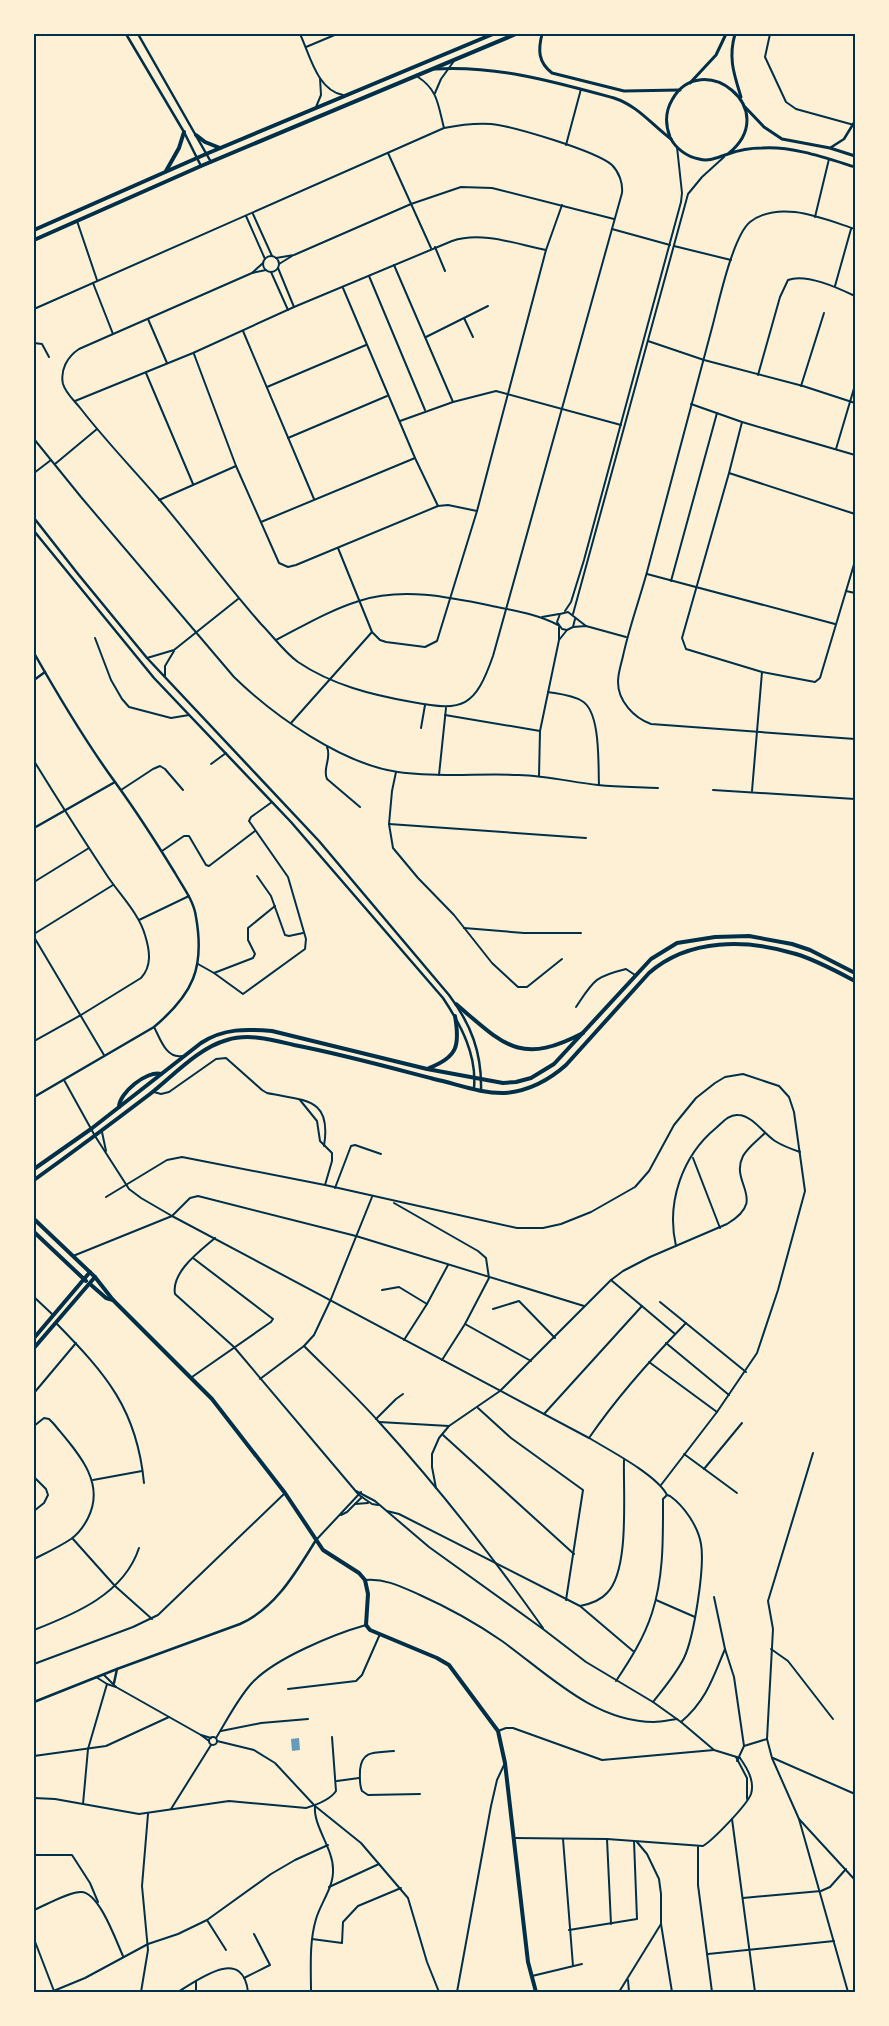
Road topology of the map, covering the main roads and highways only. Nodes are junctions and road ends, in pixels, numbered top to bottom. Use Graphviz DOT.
graph roads {
  1 [pos="494,34"];
  2 [pos="516,34"];
  3 [pos="542,34"];
  4 [pos="726,34"];
  5 [pos="734,34"];
  6 [pos="431,70"];
  7 [pos="689,84"];
  8 [pos="680,90"];
  9 [pos="742,100"];
  10 [pos="744,106"];
  11 [pos="184,132"];
  12 [pos="196,135"];
  13 [pos="671,140"];
  14 [pos="220,148"];
  15 [pos="726,155"];
  16 [pos="855,156"];
  17 [pos="855,167"];
  18 [pos="166,172"];
  19 [pos="34,230"];
  20 [pos="34,240"];
  21 [pos="855,973"];
  22 [pos="855,981"];
  23 [pos="456,1004"];
  24 [pos="455,1016"];
  25 [pos="587,1030"];
  26 [pos="272,1031"];
  27 [pos="270,1040"];
  28 [pos="427,1069"];
  29 [pos="160,1074"];
  30 [pos="119,1107"];
  31 [pos="34,1169"];
  32 [pos="34,1180"];
  33 [pos="34,1219"];
  34 [pos="34,1232"];
  35 [pos="90,1272"];
  36 [pos="77,1273"];
  37 [pos="95,1277"];
  38 [pos="84,1279"];
  39 [pos="90,1284"];
  40 [pos="78,1287"];
  41 [pos="113,1300"];
  42 [pos="34,1338"];
  43 [pos="34,1348"];
  44 [pos="536,1992"];
  1 -- 14 [label="main road"];
  2 -- 6 [label="main road"];
  3 -- 8 [label="main road"];
  4 -- 7 [label="main road"];
  5 -- 9 [label="main road"];
  6 -- 13 [label="main road"];
  6 -- 20 [label="main road"];
  7 -- 8 [label="main road"];
  7 -- 9 [label="main road"];
  8 -- 13 [label="main road"];
  9 -- 10 [label="main road"];
  10 -- 15 [label="main road"];
  10 -- 16 [label="main road"];
  11 -- 18 [label="main road"];
  12 -- 14 [label="main road"];
  13 -- 15 [label="main road"];
  14 -- 18 [label="main road"];
  15 -- 17 [label="main road"];
  18 -- 19 [label="main road"];
  21 -- 25 [label="main road"];
  22 -- 27 [label="main road"];
  23 -- 25 [label="main road"];
  24 -- 28 [label="main road"];
  25 -- 28 [label="main road"];
  26 -- 27 [label="main road"];
  26 -- 28 [label="main road"];
  26 -- 29 [label="main road"];
  27 -- 32 [label="main road"];
  29 -- 30 [label="main road"];
  29 -- 30 [label="main road"];
  30 -- 31 [label="main road"];
  33 -- 35 [label="main road"];
  34 -- 36 [label="main road"];
  35 -- 37 [label="main road"];
  35 -- 38 [label="main road"];
  36 -- 38 [label="main road"];
  36 -- 40 [label="main road"];
  37 -- 39 [label="main road"];
  37 -- 41 [label="main road"];
  38 -- 39 [label="main road"];
  38 -- 40 [label="main road"];
  39 -- 41 [label="main road"];
  39 -- 43 [label="main road"];
  40 -- 42 [label="main road"];
  41 -- 44 [label="main road"];
}
